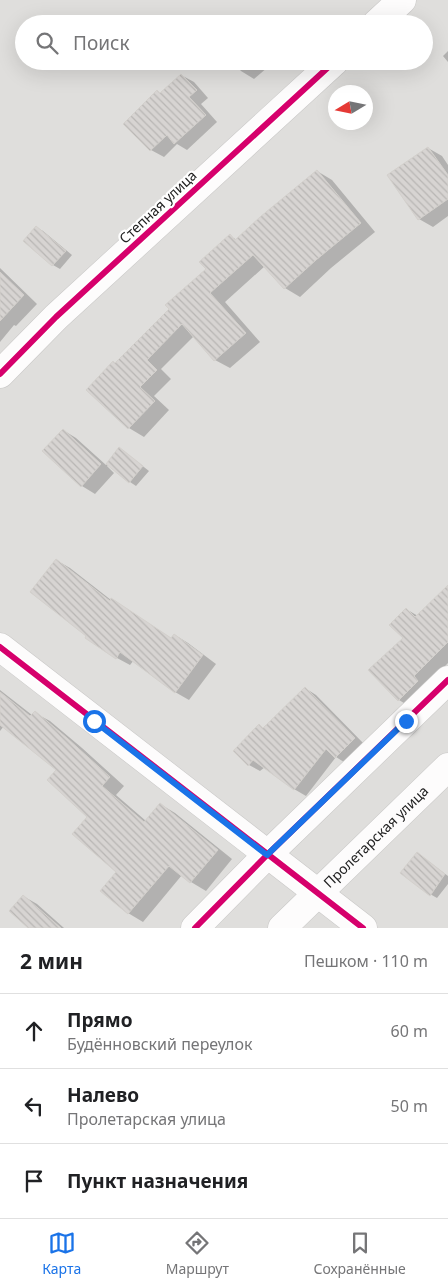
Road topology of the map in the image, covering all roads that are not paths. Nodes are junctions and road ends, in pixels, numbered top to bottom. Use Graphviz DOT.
graph roads {
  1 [pos="402,0"];
  2 [pos="386,15"];
  3 [pos="325,70"];
  4 [pos="0,374"];
  5 [pos="0,647"];
  6 [pos="448,680"];
  7 [pos="448,767"];
  8 [pos="267,855"];
  9 [pos="317,894"];
  10 [pos="195,928"];
  11 [pos="282,928"];
  12 [pos="362,928"];
  1 -- 2 [label="street"];
  3 -- 4 [label="street, Степная улица"];
  5 -- 8 [label="street"];
  6 -- 8 [label="street"];
  7 -- 9 [label="street, Пролетарская улица"];
  8 -- 9 [label="street"];
  8 -- 10 [label="street"];
  9 -- 11 [label="street, Пролетарская улица"];
  9 -- 12 [label="street"];
}
